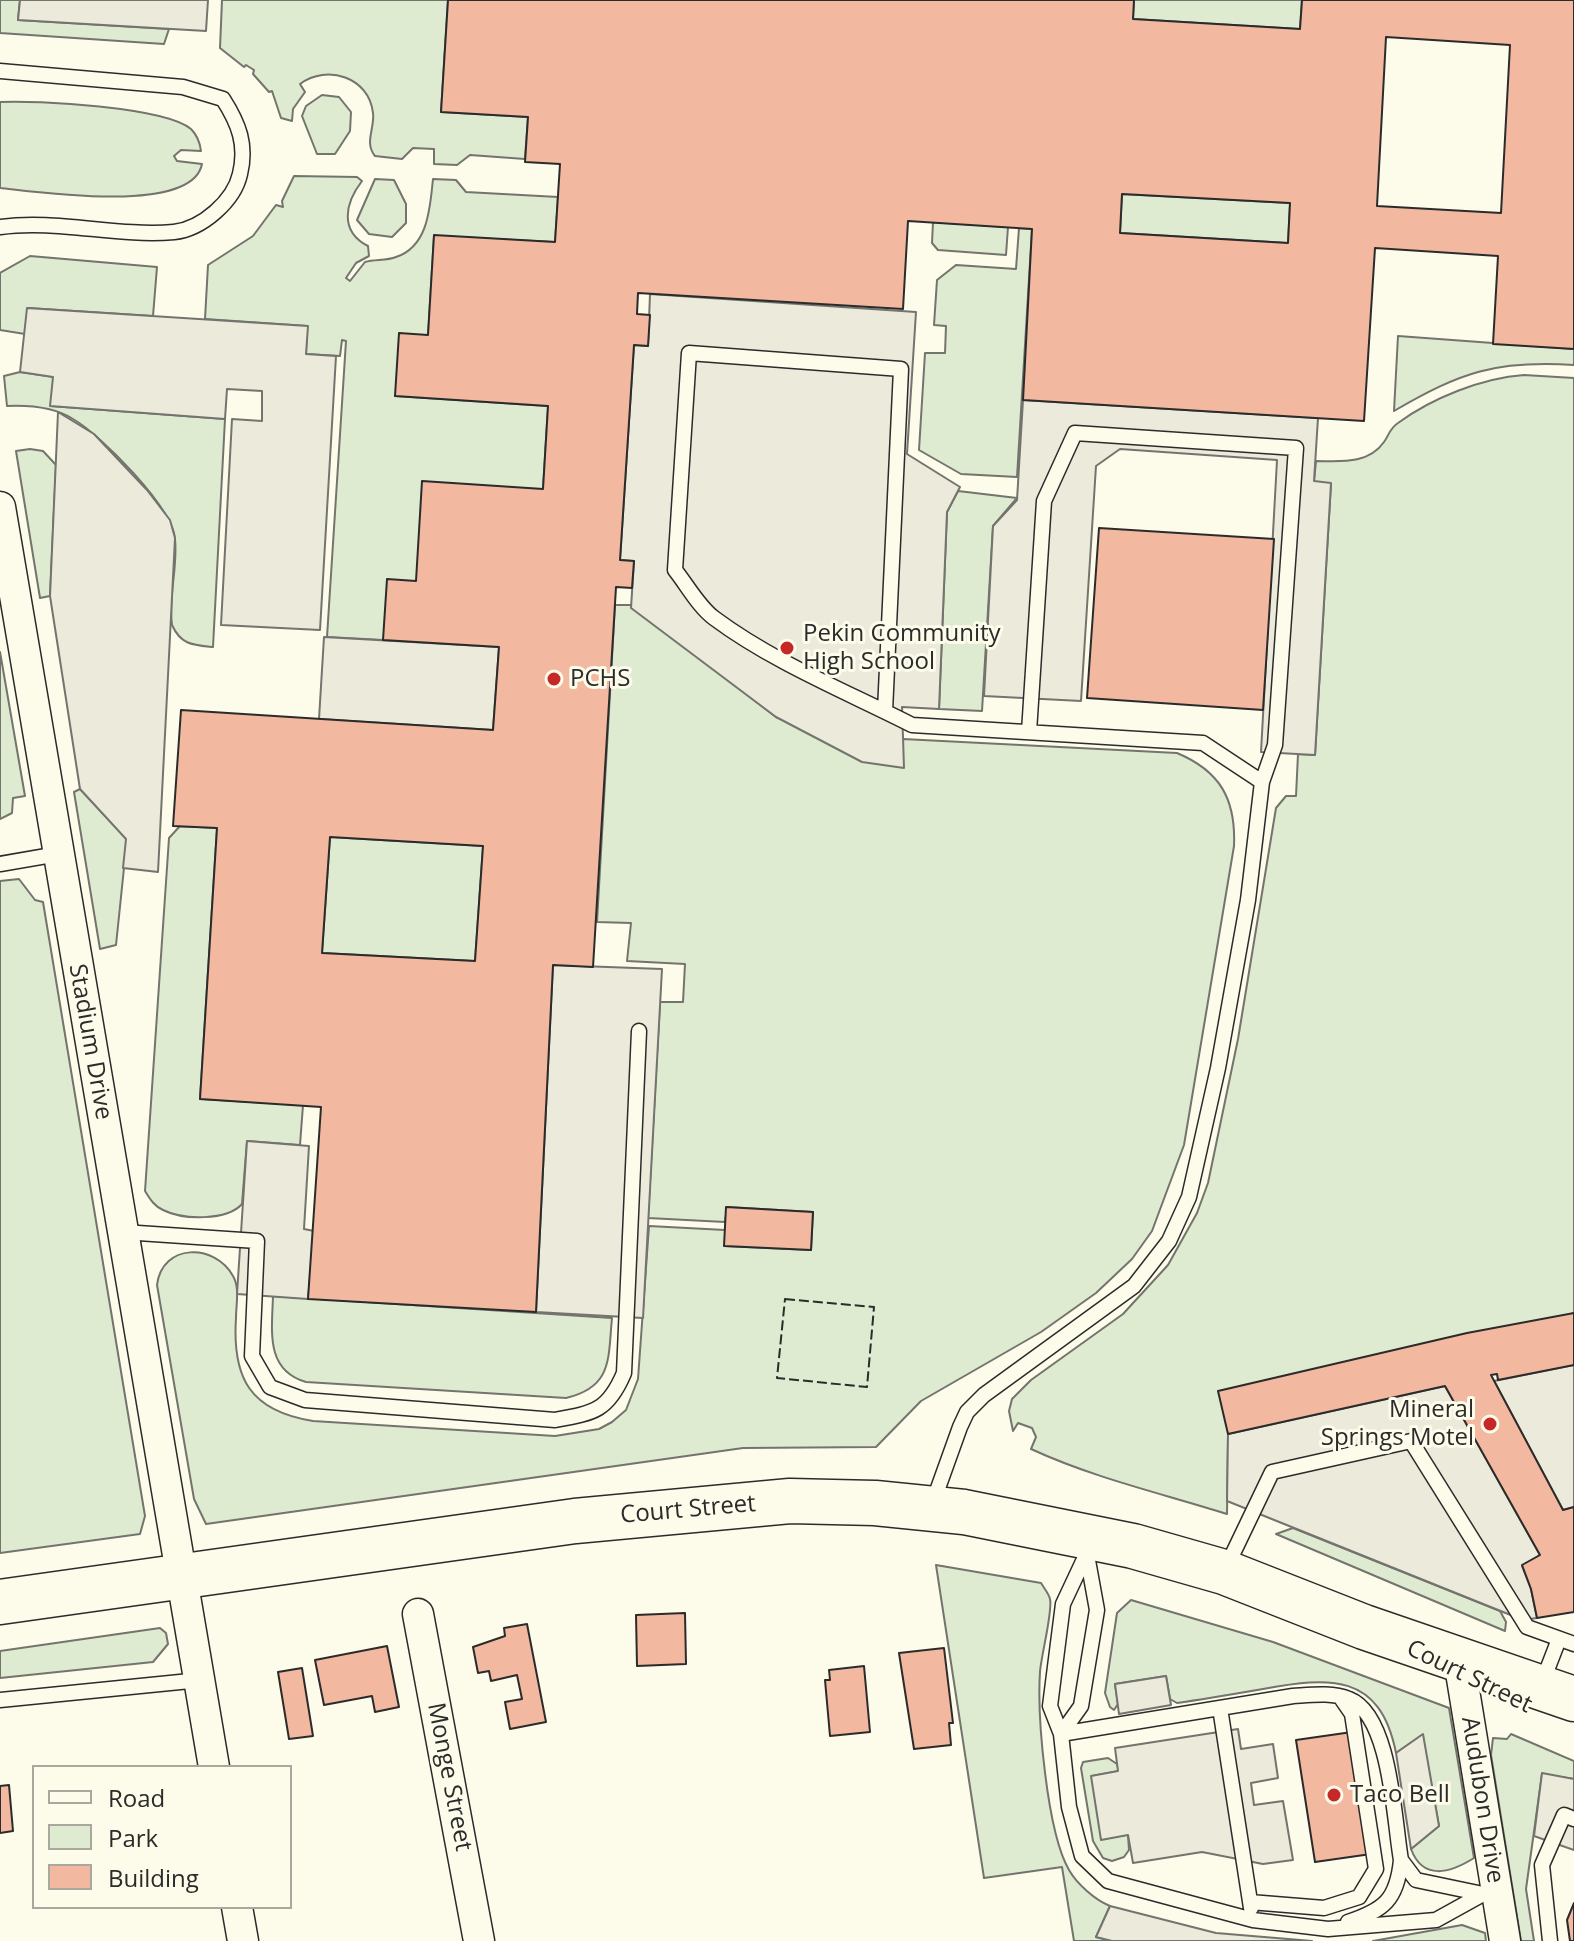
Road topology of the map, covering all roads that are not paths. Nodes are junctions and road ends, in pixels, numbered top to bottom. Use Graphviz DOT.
graph roads {
  1 [pos="0,71"];
  2 [pos="0,227"];
  3 [pos="0,507"];
  4 [pos="885,711"];
  5 [pos="1029,732"];
  6 [pos="1262,782"];
  7 [pos="58,854"];
  8 [pos="0,864"];
  9 [pos="639,1031"];
  10 [pos="123,1232"];
  11 [pos="931,1509"];
  12 [pos="1088,1546"];
  13 [pos="1224,1572"];
  14 [pos="183,1575"];
  15 [pos="0,1602"];
  16 [pos="418,1614"];
  17 [pos="1567,1642"];
  18 [pos="1460,1666"];
  19 [pos="200,1680"];
  20 [pos="1550,1695"];
  21 [pos="1340,1698"];
  22 [pos="0,1700"];
  23 [pos="1220,1708"];
  24 [pos="1574,1728"];
  25 [pos="1061,1734"];
  26 [pos="214,1765"];
  27 [pos="1574,1819"];
  28 [pos="1401,1860"];
  29 [pos="1490,1892"];
  30 [pos="1250,1902"];
  31 [pos="237,1909"];
  32 [pos="1253,1920"];
  33 [pos="1328,1929"];
  34 [pos="243,1941"];
  35 [pos="479,1941"];
  36 [pos="1505,1941"];
  37 [pos="1550,1941"];
  1 -- 2 [label="lane"];
  3 -- 7 [label="street, Stadium Drive"];
  4 -- 4 [label="lane"];
  4 -- 5 [label="lane"];
  5 -- 6 [label="lane"];
  5 -- 6 [label="lane"];
  6 -- 11 [label="lane"];
  7 -- 8 [label="lane"];
  7 -- 10 [label="street, Stadium Drive"];
  9 -- 10 [label="lane"];
  10 -- 14 [label="street, Stadium Drive"];
  11 -- 12 [label="main road, Court Street"];
  11 -- 14 [label="main road, Court Street"];
  12 -- 13 [label="main road, Court Street"];
  12 -- 25 [label="lane"];
  12 -- 25 [label="lane"];
  13 -- 17 [label="lane"];
  13 -- 18 [label="main road, Court Street"];
  14 -- 15 [label="main road, Court Street"];
  14 -- 19 [label="street, Stadium Drive"];
  16 -- 35 [label="street, Monge Street"];
  17 -- 20 [label="lane"];
  18 -- 20 [label="main road, Court Street"];
  18 -- 24 [label="main road, Court Street"];
  18 -- 29 [label="street, Audubon Drive"];
  19 -- 22 [label="lane"];
  19 -- 26 [label="street, Stadium Drive"];
  21 -- 23 [label="lane"];
  21 -- 28 [label="lane"];
  21 -- 30 [label="lane"];
  23 -- 25 [label="lane"];
  23 -- 30 [label="lane"];
  25 -- 32 [label="lane"];
  27 -- 37 [label="lane"];
  28 -- 29 [label="lane"];
  28 -- 33 [label="lane"];
  29 -- 33 [label="lane"];
  29 -- 36 [label="street, Audubon Drive"];
  30 -- 32 [label="lane"];
  31 -- 34 [label="street"];
  32 -- 33 [label="lane"];
}
